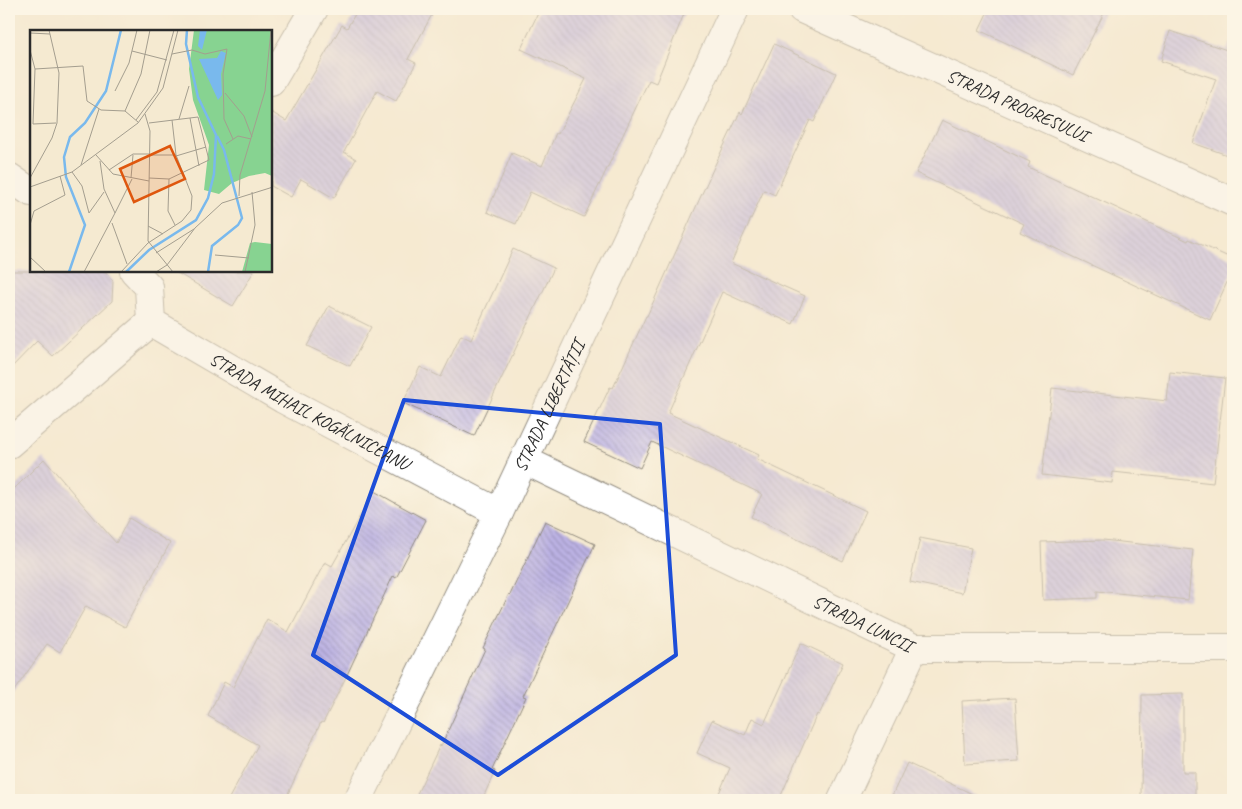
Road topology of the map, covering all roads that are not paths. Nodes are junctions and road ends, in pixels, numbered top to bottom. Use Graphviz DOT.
graph roads {
  1 [pos="314,9"];
  2 [pos="735,9"];
  3 [pos="802,9"];
  4 [pos="272,80"];
  5 [pos="9,177"];
  6 [pos="30,191"];
  7 [pos="1233,202"];
  8 [pos="147,276"];
  9 [pos="151,322"];
  10 [pos="9,444"];
  11 [pos="524,460"];
  12 [pos="499,514"];
  13 [pos="914,648"];
  14 [pos="1233,648"];
  15 [pos="358,800"];
  16 [pos="842,800"];
  1 -- 4 [label="street"];
  2 -- 11 [label="street, STRADA LIBERTĂȚII"];
  3 -- 7 [label="street, STRADA PROGRESULUI"];
  5 -- 6 [label="street"];
  8 -- 9 [label="street"];
  9 -- 10 [label="street"];
  9 -- 12 [label="street, STRADA MIHAIL KOGĂLNICEANU"];
  11 -- 12 [label="street, STRADA LIBERTĂȚII"];
  11 -- 13 [label="street, STRADA LUNCII"];
  12 -- 15 [label="street, STRADA LIBERTĂȚII"];
  13 -- 14 [label="street, STRADA LUNCII"];
  13 -- 16 [label="street"];
}
